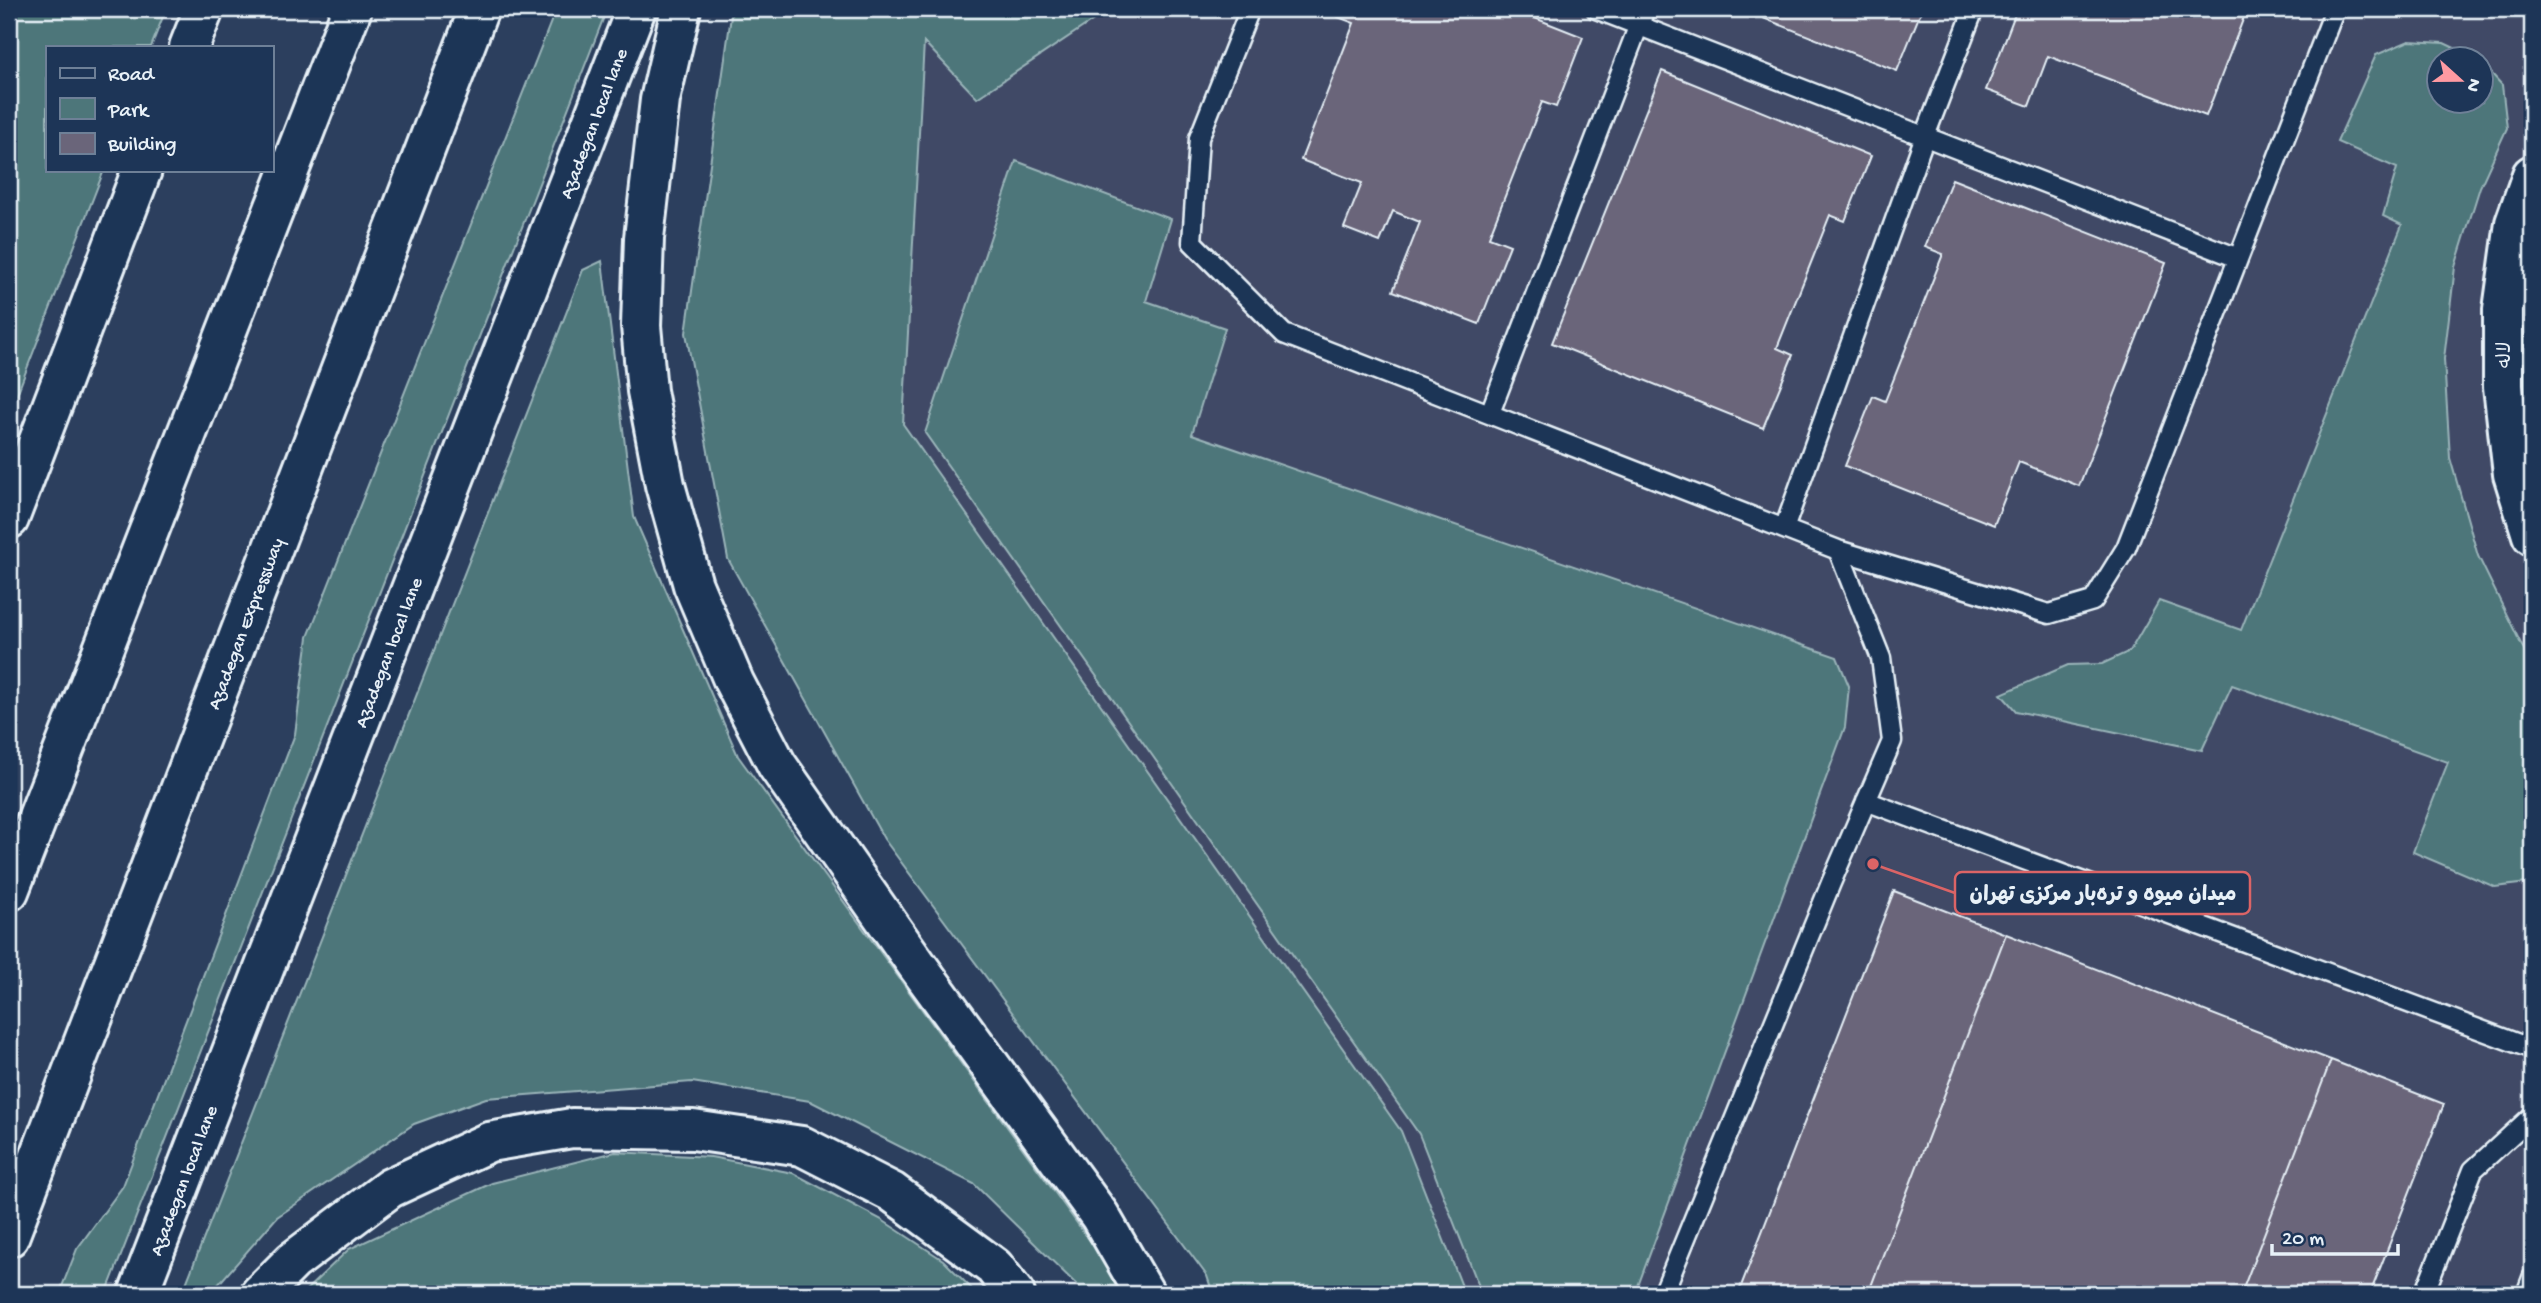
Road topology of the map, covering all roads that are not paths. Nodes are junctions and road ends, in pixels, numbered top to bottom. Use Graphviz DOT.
graph roads {
  1 [pos="204,9"];
  2 [pos="352,9"];
  3 [pos="479,9"];
  4 [pos="636,9"];
  5 [pos="681,9"];
  6 [pos="1250,9"];
  7 [pos="1596,9"];
  8 [pos="1974,9"];
  9 [pos="2334,9"];
  10 [pos="1641,17"];
  11 [pos="189,46"];
  12 [pos="1925,136"];
  13 [pos="141,172"];
  14 [pos="2532,175"];
  15 [pos="2238,258"];
  16 [pos="1490,413"];
  17 [pos="9,519"];
  18 [pos="1784,528"];
  19 [pos="2532,535"];
  20 [pos="1838,550"];
  21 [pos="1866,801"];
  22 [pos="9,891"];
  23 [pos="2532,1049"];
  24 [pos="2532,1116"];
  25 [pos="9,1237"];
  26 [pos="2532,1279"];
  27 [pos="138,1294"];
  28 [pos="260,1294"];
  29 [pos="1015,1294"];
  30 [pos="1144,1294"];
  31 [pos="1663,1294"];
  32 [pos="2424,1294"];
  33 [pos="2526,1294"];
  1 -- 11 [label="main road"];
  2 -- 22 [label="main road"];
  3 -- 25 [label="main road, Azadegan Expressway"];
  4 -- 27 [label="main road, Azadegan local lane"];
  5 -- 30 [label="main road"];
  6 -- 16 [label="lane"];
  7 -- 10 [label="lane"];
  8 -- 12 [label="lane"];
  9 -- 15 [label="lane"];
  10 -- 12 [label="lane"];
  10 -- 16 [label="lane"];
  12 -- 15 [label="lane"];
  12 -- 18 [label="lane"];
  13 -- 17 [label="main road"];
  14 -- 19 [label="main road, لاله"];
  15 -- 20 [label="lane"];
  16 -- 18 [label="lane"];
  18 -- 20 [label="lane"];
  20 -- 21 [label="lane"];
  21 -- 23 [label="lane"];
  21 -- 31 [label="lane"];
  24 -- 32 [label="lane"];
  26 -- 33 [label="lane"];
  28 -- 29 [label="main road"];
}
